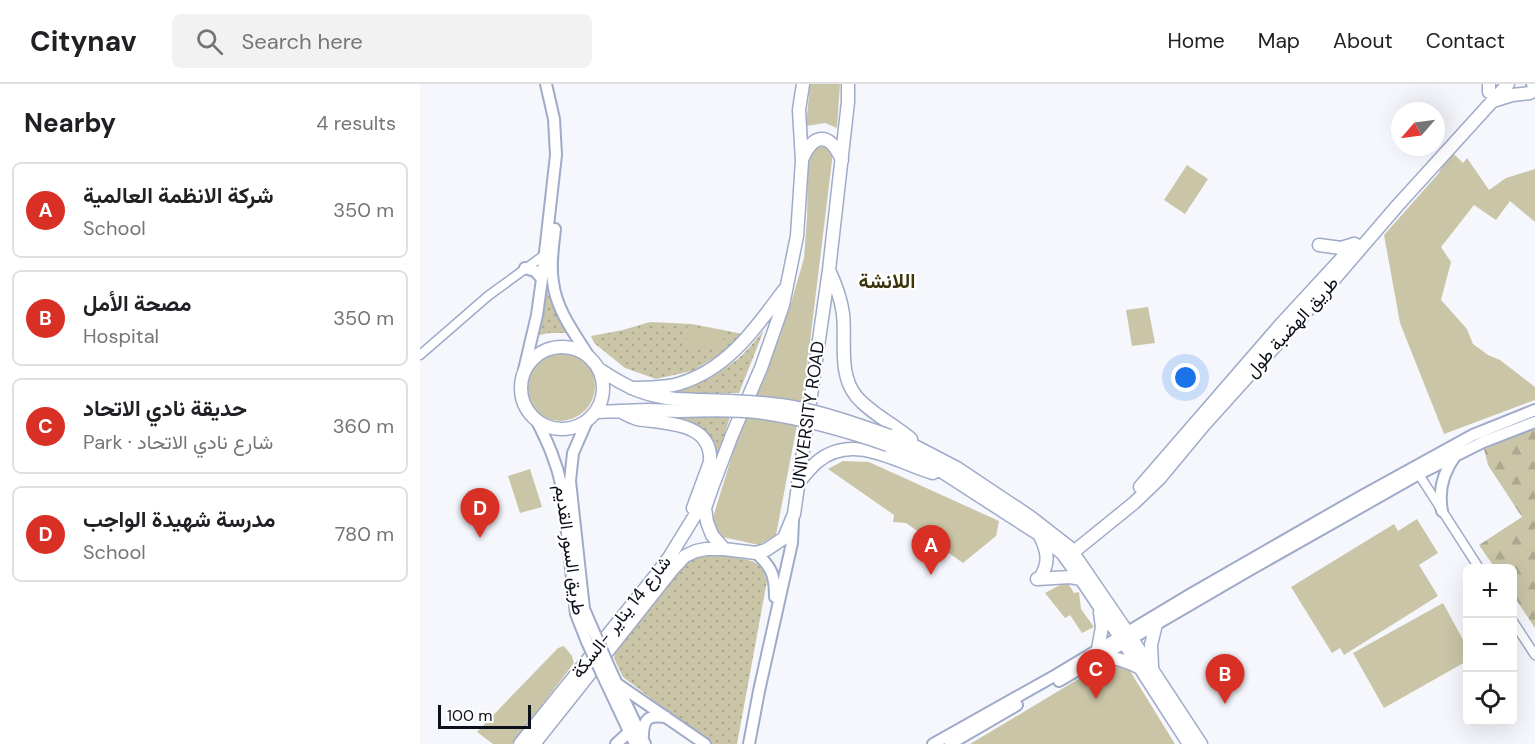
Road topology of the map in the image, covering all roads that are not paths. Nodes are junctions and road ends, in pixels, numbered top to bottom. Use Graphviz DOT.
graph roads {
  1 [pos="546,84"];
  2 [pos="553,84"];
  3 [pos="796,84"];
  4 [pos="803,84"];
  5 [pos="1509,84"];
  6 [pos="850,87"];
  7 [pos="1533,89"];
  8 [pos="1492,90"];
  9 [pos="799,110"];
  10 [pos="842,160"];
  11 [pos="802,161"];
  12 [pos="1355,244"];
  13 [pos="1320,245"];
  14 [pos="549,253"];
  15 [pos="525,268"];
  16 [pos="829,270"];
  17 [pos="542,279"];
  18 [pos="786,287"];
  19 [pos="420,355"];
  20 [pos="588,355"];
  21 [pos="599,369"];
  22 [pos="524,370"];
  23 [pos="631,388"];
  24 [pos="677,405"];
  25 [pos="1535,410"];
  26 [pos="620,411"];
  27 [pos="592,417"];
  28 [pos="537,421"];
  29 [pos="1535,422"];
  30 [pos="889,440"];
  31 [pos="920,448"];
  32 [pos="1458,453"];
  33 [pos="1417,471"];
  34 [pos="952,478"];
  35 [pos="798,483"];
  36 [pos="713,485"];
  37 [pos="1442,511"];
  38 [pos="794,514"];
  39 [pos="690,525"];
  40 [pos="1040,535"];
  41 [pos="724,549"];
  42 [pos="756,553"];
  43 [pos="1067,553"];
  44 [pos="1476,564"];
  45 [pos="1081,579"];
  46 [pos="1098,606"];
  47 [pos="580,612"];
  48 [pos="774,623"];
  49 [pos="1156,624"];
  50 [pos="1517,628"];
  51 [pos="1126,637"];
  52 [pos="1100,653"];
  53 [pos="1535,655"];
  54 [pos="1140,668"];
  55 [pos="606,672"];
  56 [pos="1154,674"];
  57 [pos="616,683"];
  58 [pos="666,717"];
  59 [pos="629,732"];
  60 [pos="641,742"];
  61 [pos="941,743"];
  62 [pos="520,744"];
  63 [pos="534,744"];
  64 [pos="616,744"];
  65 [pos="705,744"];
  66 [pos="749,744"];
  67 [pos="1189,744"];
  68 [pos="1201,744"];
  1 -- 14 [label="main road"];
  2 -- 14 [label="main road"];
  3 -- 9 [label="highway"];
  4 -- 9 [label="highway"];
  5 -- 7 [label="main road"];
  5 -- 8 [label="highway, طريق الهضبة طول"];
  6 -- 10 [label="highway, UNIVERSITY ROAD"];
  7 -- 8 [label="highway"];
  8 -- 12 [label="highway, طريق الهضبة طول"];
  8 -- 43 [label="highway, طريق الهضبة طول"];
  9 -- 11 [label="highway"];
  10 -- 11 [label="highway"];
  10 -- 16 [label="highway, UNIVERSITY ROAD"];
  11 -- 18 [label="highway"];
  12 -- 13 [label="highway"];
  12 -- 43 [label="highway, طريق الهضبة طول"];
  14 -- 15 [label="street"];
  14 -- 17 [label="main road"];
  14 -- 20 [label="main road"];
  15 -- 17 [label="main road"];
  15 -- 19 [label="street"];
  16 -- 31 [label="highway"];
  16 -- 35 [label="highway, UNIVERSITY ROAD"];
  17 -- 22 [label="main road"];
  18 -- 23 [label="highway"];
  18 -- 36 [label="highway"];
  20 -- 21 [label="highway"];
  20 -- 22 [label="highway"];
  21 -- 23 [label="highway"];
  21 -- 27 [label="highway"];
  22 -- 28 [label="highway"];
  23 -- 24 [label="highway"];
  24 -- 26 [label="highway"];
  24 -- 30 [label="highway, bridge"];
  25 -- 33 [label="main road"];
  26 -- 27 [label="highway"];
  26 -- 39 [label="highway"];
  27 -- 28 [label="highway"];
  27 -- 47 [label="main road, طريق السور القديم"];
  28 -- 47 [label="main road, طريق السور القديم"];
  29 -- 32 [label="main road"];
  30 -- 31 [label="highway"];
  30 -- 34 [label="highway"];
  31 -- 43 [label="highway"];
  32 -- 33 [label="main road"];
  32 -- 37 [label="main road"];
  33 -- 37 [label="street"];
  33 -- 49 [label="main road"];
  33 -- 51 [label="main road"];
  34 -- 35 [label="highway"];
  34 -- 40 [label="highway"];
  35 -- 38 [label="highway, UNIVERSITY ROAD"];
  36 -- 39 [label="highway, شارع 14 يناير -السكة"];
  36 -- 41 [label="highway"];
  37 -- 44 [label="street"];
  38 -- 42 [label="highway"];
  38 -- 48 [label="main road, UNIVERSITY ROAD"];
  39 -- 62 [label="highway, شارع 14 يناير -السكة"];
  40 -- 43 [label="highway"];
  40 -- 45 [label="highway"];
  41 -- 42 [label="highway"];
  41 -- 63 [label="highway"];
  42 -- 48 [label="main road"];
  43 -- 45 [label="highway"];
  43 -- 51 [label="highway"];
  45 -- 46 [label="highway"];
  46 -- 51 [label="highway"];
  46 -- 52 [label="highway"];
  47 -- 55 [label="main road, طريق السور القديم, bridge"];
  48 -- 66 [label="main road, UNIVERSITY ROAD"];
  49 -- 51 [label="main road"];
  49 -- 56 [label="highway"];
  50 -- 53 [label="street"];
  51 -- 52 [label="main road"];
  51 -- 54 [label="highway"];
  51 -- 56 [label="highway"];
  52 -- 54 [label="highway"];
  52 -- 61 [label="main road"];
  54 -- 67 [label="highway"];
  55 -- 57 [label="main road, طريق السور القديم"];
  55 -- 59 [label="main road, طريق السور القديم"];
  56 -- 68 [label="highway"];
  57 -- 58 [label="main road"];
  57 -- 60 [label="main road, طريق السور القديم"];
  58 -- 60 [label="main road"];
  58 -- 65 [label="main road"];
  59 -- 60 [label="main road, طريق السور القديم"];
  59 -- 64 [label="main road"];
}
